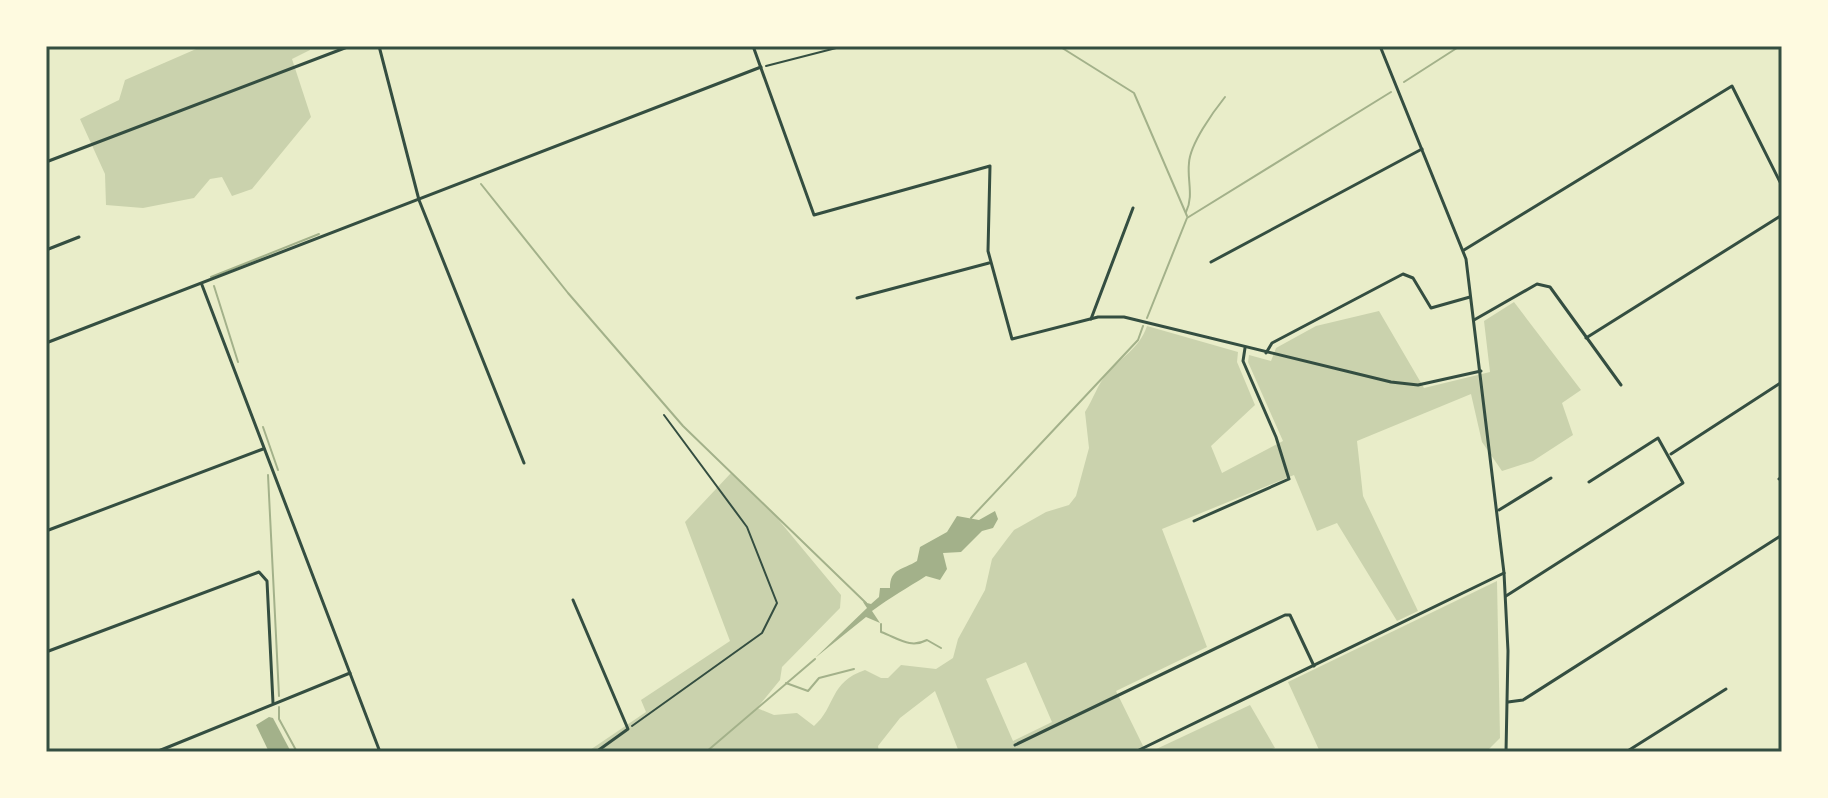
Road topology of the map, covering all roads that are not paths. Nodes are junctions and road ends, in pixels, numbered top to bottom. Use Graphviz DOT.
graph roads {
  1 [pos="350,46"];
  2 [pos="379,46"];
  3 [pos="753,46"];
  4 [pos="1380,46"];
  5 [pos="761,67"];
  6 [pos="1422,149"];
  7 [pos="46,162"];
  8 [pos="1782,186"];
  9 [pos="419,200"];
  10 [pos="1133,208"];
  11 [pos="1782,215"];
  12 [pos="79,237"];
  13 [pos="46,250"];
  14 [pos="1464,250"];
  15 [pos="990,262"];
  16 [pos="1211,262"];
  17 [pos="202,285"];
  18 [pos="1470,297"];
  19 [pos="857,298"];
  20 [pos="1091,319"];
  21 [pos="1474,320"];
  22 [pos="1586,338"];
  23 [pos="46,343"];
  24 [pos="1245,348"];
  25 [pos="1266,353"];
  26 [pos="1481,371"];
  27 [pos="1782,382"];
  28 [pos="1621,385"];
  29 [pos="264,449"];
  30 [pos="1670,455"];
  31 [pos="524,463"];
  32 [pos="1551,478"];
  33 [pos="1589,482"];
  34 [pos="1498,511"];
  35 [pos="1194,521"];
  36 [pos="46,531"];
  37 [pos="1782,535"];
  38 [pos="1504,573"];
  39 [pos="1506,596"];
  40 [pos="573,600"];
  41 [pos="46,652"];
  42 [pos="1314,666"];
  43 [pos="350,673"];
  44 [pos="1726,689"];
  45 [pos="1508,702"];
  46 [pos="273,703"];
  47 [pos="1015,745"];
  48 [pos="156,752"];
  49 [pos="380,752"];
  50 [pos="596,752"];
  51 [pos="1135,752"];
  52 [pos="1506,752"];
  53 [pos="1626,752"];
  1 -- 7 [label="street"];
  2 -- 9 [label="street"];
  3 -- 5 [label="street"];
  4 -- 6 [label="street"];
  5 -- 9 [label="street"];
  5 -- 15 [label="street"];
  6 -- 14 [label="street"];
  6 -- 16 [label="street"];
  8 -- 14 [label="street"];
  9 -- 17 [label="street"];
  9 -- 31 [label="street"];
  10 -- 20 [label="street"];
  11 -- 22 [label="street"];
  12 -- 13 [label="street"];
  14 -- 18 [label="street"];
  15 -- 19 [label="street"];
  15 -- 20 [label="street"];
  17 -- 23 [label="street"];
  17 -- 29 [label="street"];
  18 -- 21 [label="street"];
  18 -- 25 [label="street"];
  20 -- 24 [label="street"];
  21 -- 22 [label="street"];
  21 -- 26 [label="street"];
  22 -- 28 [label="street"];
  24 -- 25 [label="street"];
  24 -- 35 [label="street"];
  25 -- 26 [label="street"];
  26 -- 34 [label="street"];
  27 -- 30 [label="street"];
  29 -- 36 [label="street"];
  29 -- 43 [label="street"];
  30 -- 33 [label="street"];
  30 -- 39 [label="street"];
  32 -- 34 [label="street"];
  34 -- 38 [label="street"];
  37 -- 45 [label="street"];
  38 -- 39 [label="street"];
  38 -- 42 [label="street"];
  39 -- 45 [label="street"];
  40 -- 50 [label="street"];
  41 -- 46 [label="street"];
  42 -- 47 [label="street"];
  42 -- 51 [label="street"];
  43 -- 46 [label="street"];
  43 -- 49 [label="street"];
  44 -- 53 [label="street"];
  45 -- 52 [label="street"];
  46 -- 48 [label="street"];
}
